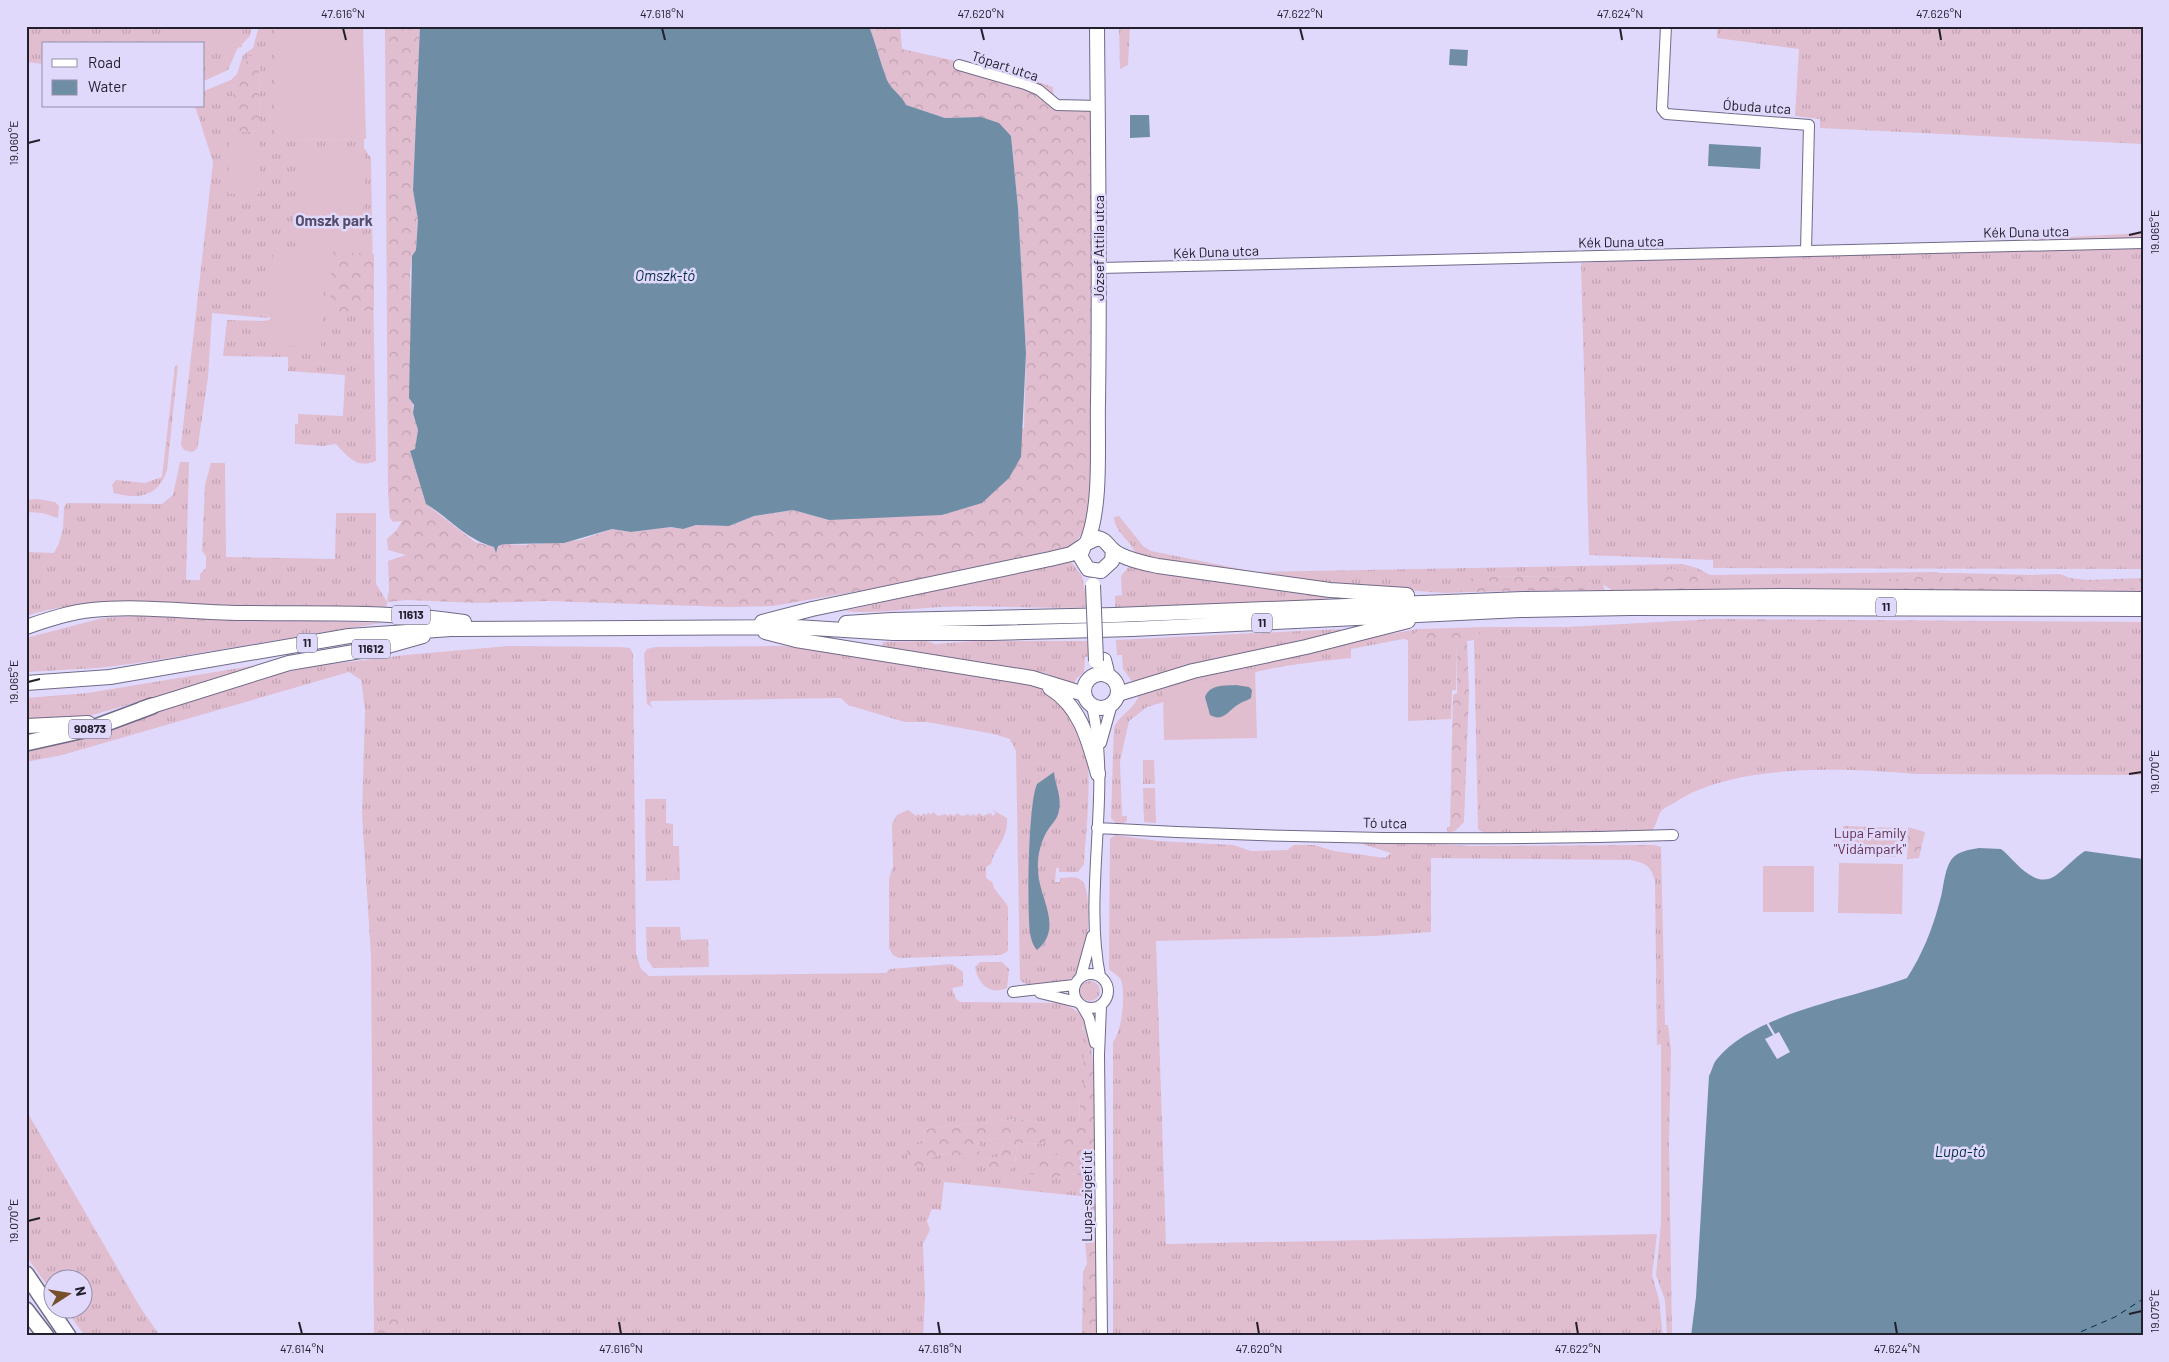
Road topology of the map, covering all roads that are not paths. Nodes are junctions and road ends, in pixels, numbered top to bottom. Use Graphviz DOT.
graph roads {
  1 [pos="1097,26"];
  2 [pos="1666,26"];
  3 [pos="959,65"];
  4 [pos="1098,106"];
  5 [pos="2143,243"];
  6 [pos="1806,251"];
  7 [pos="1100,268"];
  8 [pos="1097,470"];
  9 [pos="1085,544"];
  10 [pos="1111,547"];
  11 [pos="1088,569"];
  12 [pos="1106,569"];
  13 [pos="1098,584"];
  14 [pos="2143,598"];
  15 [pos="1438,607"];
  16 [pos="2143,609"];
  17 [pos="26,627"];
  18 [pos="496,627"];
  19 [pos="744,627"];
  20 [pos="451,629"];
  21 [pos="1100,661"];
  22 [pos="1093,676"];
  23 [pos="1108,676"];
  24 [pos="1032,678"];
  25 [pos="26,683"];
  26 [pos="1115,699"];
  27 [pos="1088,700"];
  28 [pos="152,706"];
  29 [pos="26,726"];
  30 [pos="26,743"];
  31 [pos="1098,774"];
  32 [pos="1097,828"];
  33 [pos="1673,835"];
  34 [pos="1095,905"];
  35 [pos="1082,976"];
  36 [pos="1100,976"];
  37 [pos="1074,985"];
  38 [pos="1029,991"];
  39 [pos="1013,992"];
  40 [pos="1079,1004"];
  41 [pos="1101,1006"];
  42 [pos="1099,1055"];
  43 [pos="26,1274"];
  44 [pos="26,1310"];
  45 [pos="46,1336"];
  46 [pos="68,1336"];
  47 [pos="1102,1336"];
  1 -- 4 [label="main road, József Attila utca"];
  2 -- 6 [label="street, Óbuda utca"];
  3 -- 4 [label="street, Tópart utca"];
  4 -- 7 [label="main road, József Attila utca"];
  5 -- 6 [label="street, Kék Duna utca"];
  6 -- 7 [label="street, Kék Duna utca"];
  7 -- 8 [label="main road, József Attila utca"];
  8 -- 9 [label="main road, József Attila utca"];
  8 -- 10 [label="main road, József Attila utca"];
  9 -- 10 [label="main road"];
  9 -- 11 [label="main road"];
  9 -- 19 [label="main road"];
  10 -- 12 [label="main road"];
  10 -- 15 [label="main road"];
  11 -- 12 [label="main road"];
  11 -- 13 [label="main road"];
  12 -- 13 [label="main road"];
  13 -- 21 [label="main road, bridge"];
  14 -- 15 [label="main road, 11"];
  15 -- 16 [label="main road, 11"];
  15 -- 19 [label="main road, 11"];
  15 -- 26 [label="main road"];
  17 -- 18 [label="main road, 11613"];
  18 -- 19 [label="main road, 11"];
  18 -- 20 [label="main road, 11"];
  19 -- 24 [label="main road"];
  20 -- 25 [label="main road, 11"];
  20 -- 28 [label="main road, 11612"];
  21 -- 22 [label="main road"];
  21 -- 23 [label="main road"];
  22 -- 23 [label="main road"];
  22 -- 27 [label="main road"];
  23 -- 26 [label="main road"];
  24 -- 27 [label="main road"];
  24 -- 31 [label="main road"];
  26 -- 27 [label="main road"];
  26 -- 31 [label="street, Lupa-szigeti út"];
  27 -- 31 [label="street, Lupa-szigeti út"];
  28 -- 29 [label="main road, 11612"];
  28 -- 30 [label="highway, 90873"];
  31 -- 32 [label="street, Lupa-szigeti út"];
  32 -- 33 [label="street, Tó utca"];
  32 -- 34 [label="street, Lupa-szigeti út"];
  34 -- 35 [label="street, Lupa-szigeti út"];
  34 -- 36 [label="street, Lupa-szigeti út"];
  35 -- 36 [label="street"];
  35 -- 37 [label="street, Lupa-szigeti út"];
  36 -- 41 [label="street, Lupa-szigeti út"];
  37 -- 38 [label="street"];
  37 -- 40 [label="street, Lupa-szigeti út"];
  38 -- 39 [label="street"];
  38 -- 40 [label="street"];
  40 -- 41 [label="street"];
  40 -- 42 [label="street, Lupa-szigeti út"];
  41 -- 42 [label="street, Lupa-szigeti út"];
  42 -- 47 [label="street, Lupa-szigeti út"];
  43 -- 46 [label="highway"];
  44 -- 45 [label="highway"];
}
